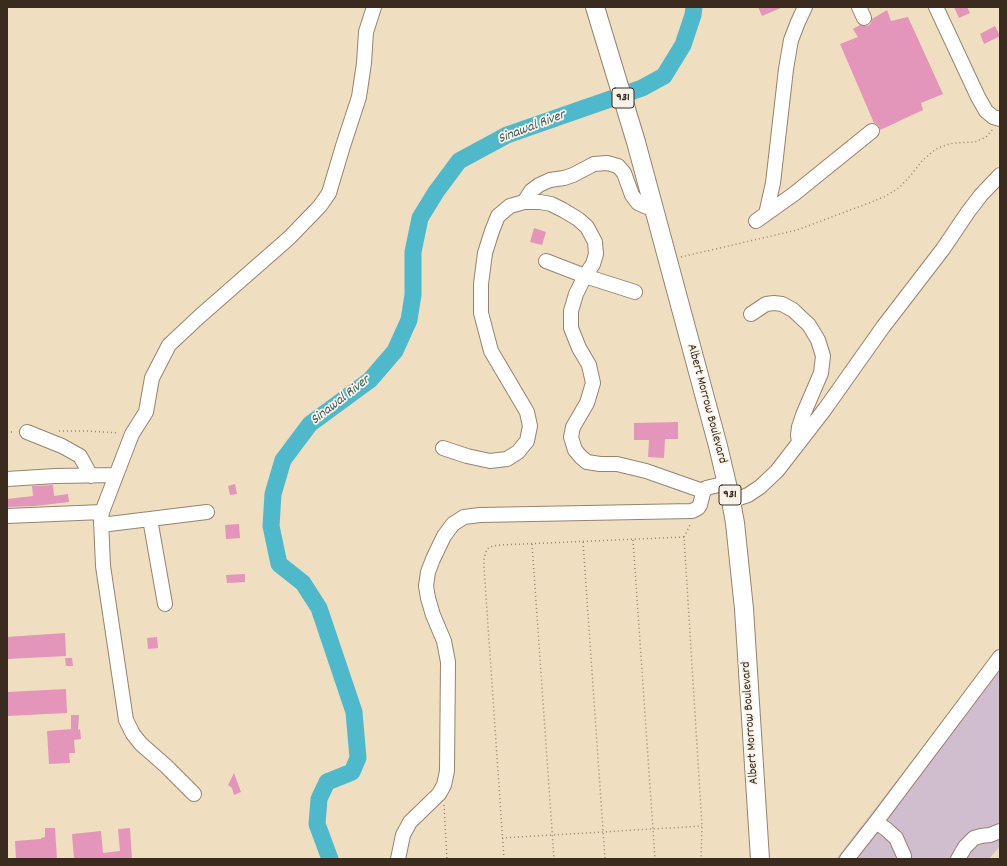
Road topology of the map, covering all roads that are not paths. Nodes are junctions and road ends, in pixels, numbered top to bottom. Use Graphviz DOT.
graph roads {
  1 [pos="374,7"];
  2 [pos="595,7"];
  3 [pos="805,7"];
  4 [pos="936,7"];
  5 [pos="998,123"];
  6 [pos="872,131"];
  7 [pos="1000,175"];
  8 [pos="524,202"];
  9 [pos="654,208"];
  10 [pos="546,261"];
  11 [pos="585,276"];
  12 [pos="635,292"];
  13 [pos="752,314"];
  14 [pos="27,432"];
  15 [pos="799,442"];
  16 [pos="443,448"];
  17 [pos="116,475"];
  18 [pos="90,476"];
  19 [pos="7,479"];
  20 [pos="727,483"];
  21 [pos="704,491"];
  22 [pos="731,501"];
  23 [pos="207,512"];
  24 [pos="7,516"];
  25 [pos="102,519"];
  26 [pos="150,519"];
  27 [pos="165,604"];
  28 [pos="1000,657"];
  29 [pos="194,794"];
  30 [pos="876,822"];
  31 [pos="1000,831"];
  32 [pos="398,859"];
  33 [pos="760,859"];
  34 [pos="847,859"];
  35 [pos="904,859"];
  36 [pos="958,859"];
  1 -- 17 [label="street"];
  2 -- 9 [label="main road, Albert Morrow Boulevard / 931"];
  3 -- 6 [label="street"];
  4 -- 5 [label="street"];
  7 -- 15 [label="street"];
  8 -- 9 [label="street"];
  8 -- 11 [label="street"];
  8 -- 16 [label="street"];
  9 -- 20 [label="main road, Albert Morrow Boulevard / 931"];
  10 -- 11 [label="street"];
  11 -- 12 [label="street"];
  11 -- 21 [label="street"];
  13 -- 15 [label="street"];
  14 -- 18 [label="street"];
  15 -- 22 [label="street"];
  17 -- 18 [label="street"];
  17 -- 25 [label="street"];
  18 -- 19 [label="street"];
  20 -- 21 [label="street"];
  20 -- 22 [label="main road, Albert Morrow Boulevard / 931"];
  21 -- 32 [label="street"];
  22 -- 33 [label="main road, Albert Morrow Boulevard / 931"];
  23 -- 26 [label="street"];
  24 -- 25 [label="street"];
  25 -- 26 [label="street"];
  25 -- 29 [label="street"];
  26 -- 27 [label="street"];
  28 -- 30 [label="street"];
  30 -- 34 [label="street"];
  30 -- 35 [label="street"];
  31 -- 36 [label="street"];
}
